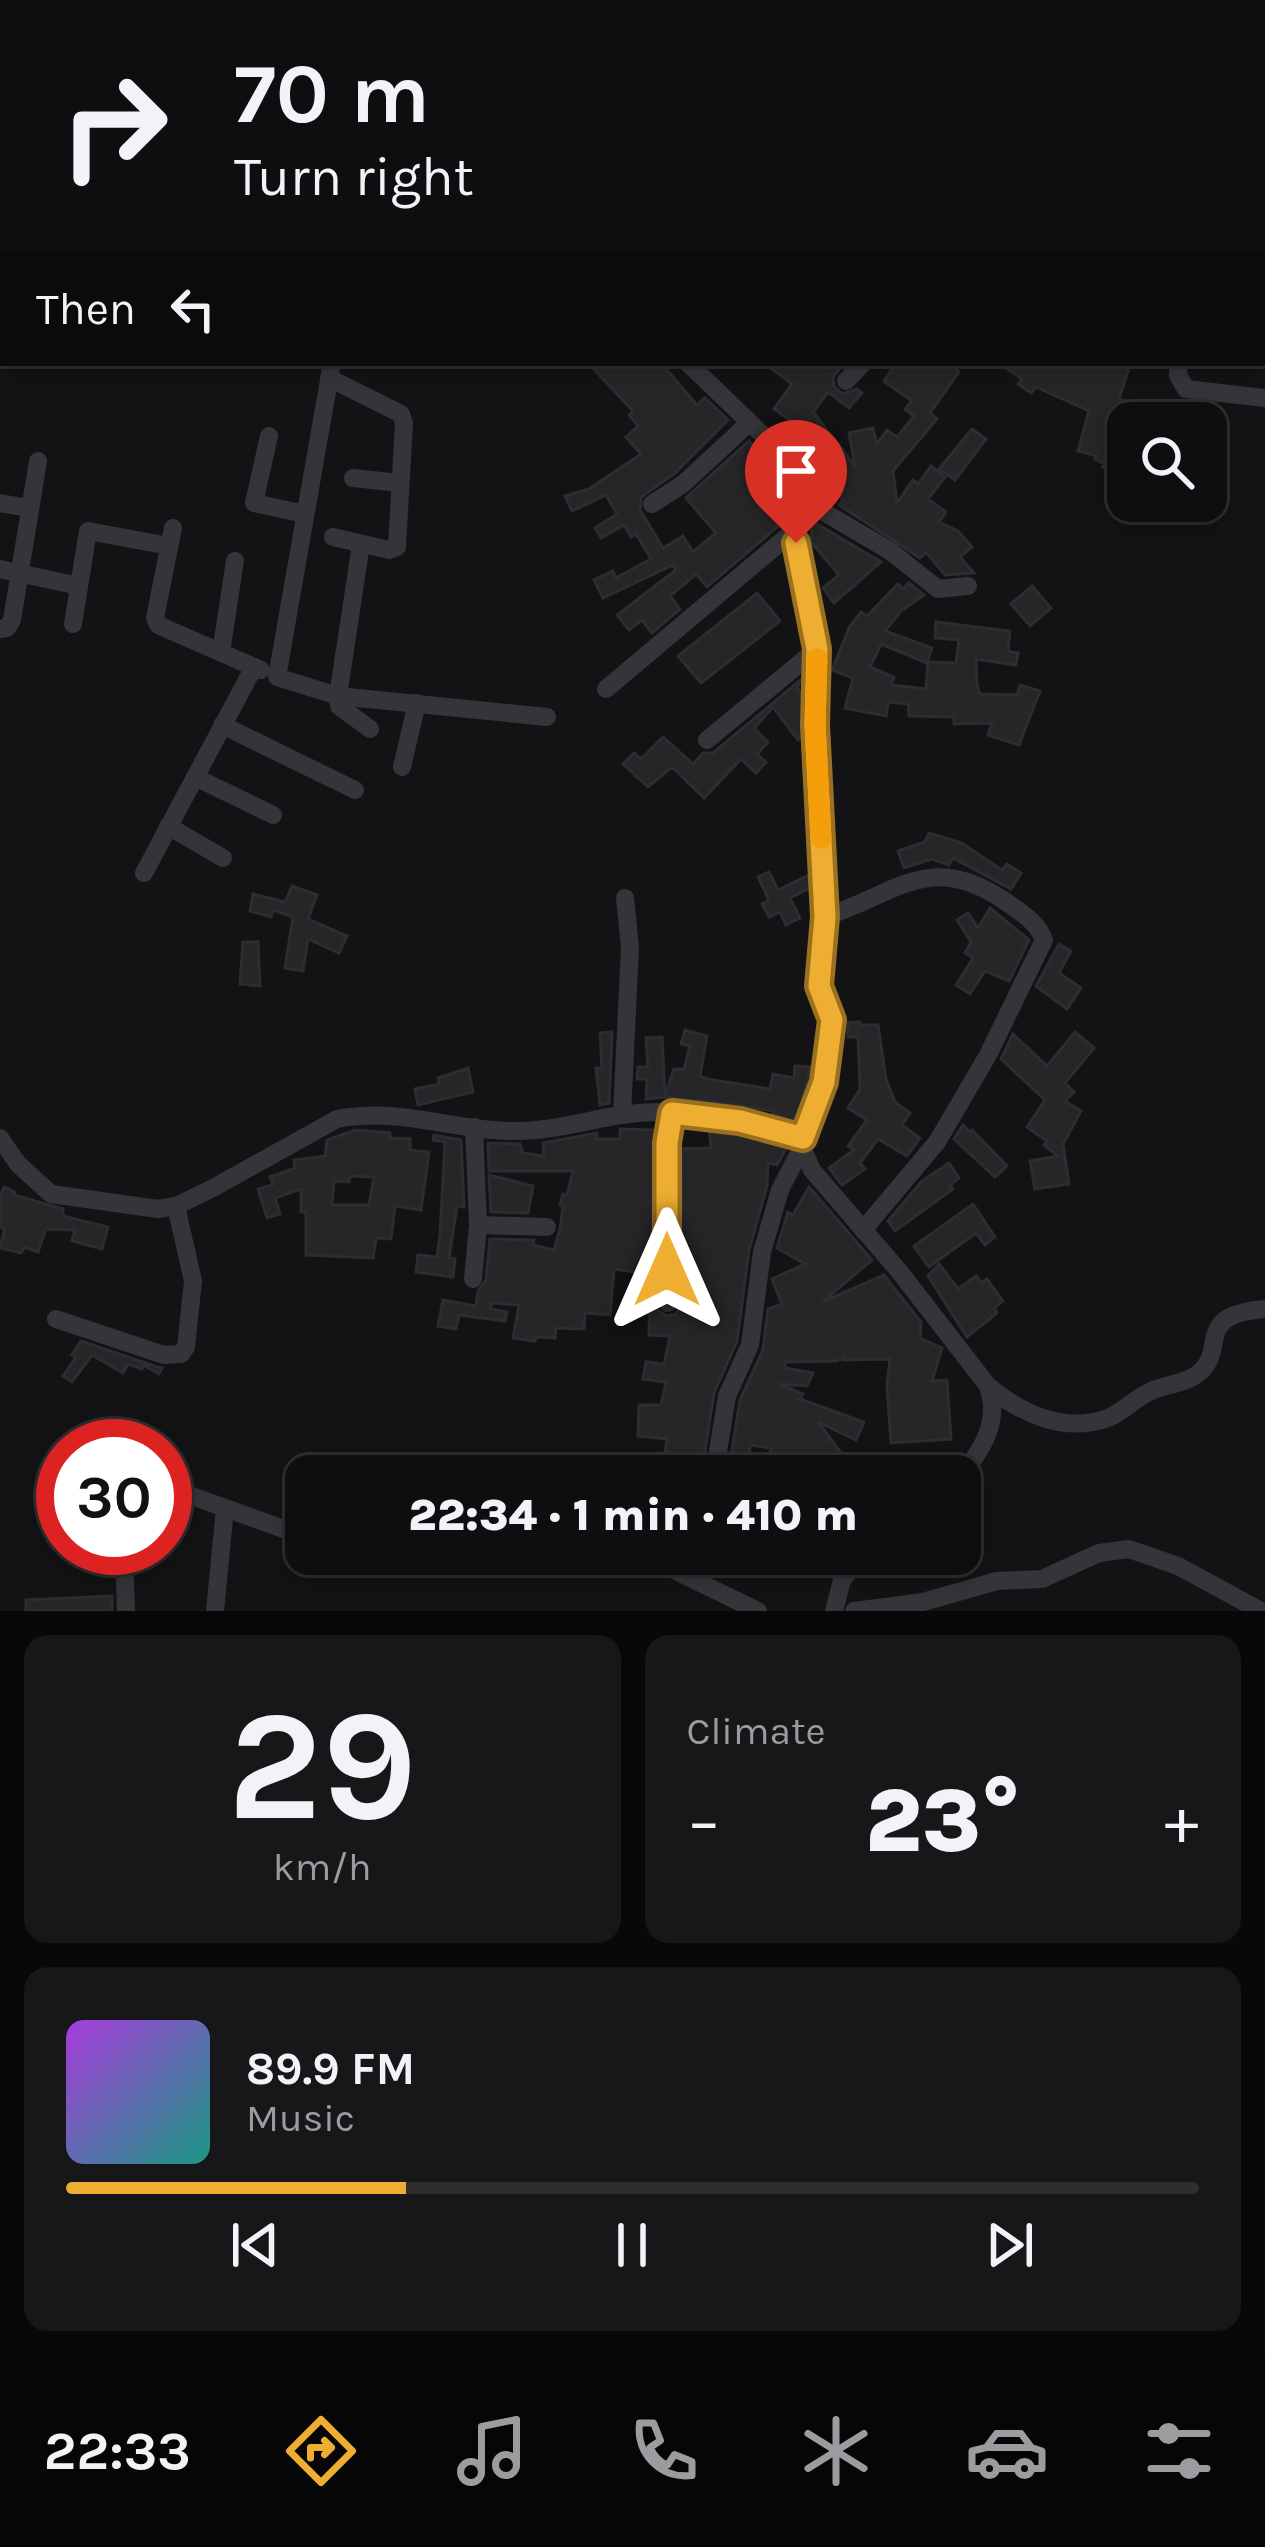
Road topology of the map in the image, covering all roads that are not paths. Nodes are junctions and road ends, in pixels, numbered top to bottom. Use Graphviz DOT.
graph roads {
  1 [pos="691,366"];
  2 [pos="860,366"];
  3 [pos="1179,366"];
  4 [pos="330,371"];
  5 [pos="846,381"];
  6 [pos="1265,398"];
  7 [pos="748,424"];
  8 [pos="269,436"];
  9 [pos="38,461"];
  10 [pos="352,478"];
  11 [pos="400,483"];
  12 [pos="800,498"];
  13 [pos="0,503"];
  14 [pos="652,504"];
  15 [pos="29,508"];
  16 [pos="305,514"];
  17 [pos="795,530"];
  18 [pos="333,538"];
  19 [pos="361,544"];
  20 [pos="235,561"];
  21 [pos="9,571"];
  22 [pos="79,586"];
  23 [pos="968,586"];
  24 [pos="73,624"];
  25 [pos="0,629"];
  26 [pos="817,649"];
  27 [pos="221,652"];
  28 [pos="254,667"];
  29 [pos="277,677"];
  30 [pos="606,689"];
  31 [pos="338,697"];
  32 [pos="417,703"];
  33 [pos="547,717"];
  34 [pos="222,725"];
  35 [pos="370,729"];
  36 [pos="707,740"];
  37 [pos="402,767"];
  38 [pos="194,777"];
  39 [pos="355,790"];
  40 [pos="273,815"];
  41 [pos="169,826"];
  42 [pos="224,858"];
  43 [pos="143,873"];
  44 [pos="625,898"];
  45 [pos="825,917"];
  46 [pos="672,1113"];
  47 [pos="622,1115"];
  48 [pos="474,1127"];
  49 [pos="0,1138"];
  50 [pos="803,1142"];
  51 [pos="176,1206"];
  52 [pos="478,1225"];
  53 [pos="548,1227"];
  54 [pos="863,1229"];
  55 [pos="473,1279"];
  56 [pos="668,1303"];
  57 [pos="1265,1309"];
  58 [pos="56,1319"];
  59 [pos="988,1386"];
  60 [pos="717,1455"];
  61 [pos="977,1455"];
  62 [pos="192,1499"];
  63 [pos="226,1508"];
  64 [pos="285,1529"];
  65 [pos="125,1575"];
  66 [pos="683,1575"];
  67 [pos="846,1575"];
  68 [pos="127,1611"];
  69 [pos="214,1611"];
  70 [pos="758,1611"];
  71 [pos="834,1611"];
  72 [pos="854,1611"];
  73 [pos="1261,1611"];
  1 -- 7 [label="street"];
  2 -- 5 [label="street"];
  3 -- 6 [label="street"];
  4 -- 11 [label="street"];
  4 -- 16 [label="street"];
  7 -- 12 [label="street"];
  7 -- 14 [label="street"];
  8 -- 16 [label="street"];
  9 -- 15 [label="street"];
  10 -- 11 [label="street"];
  11 -- 19 [label="street"];
  12 -- 17 [label="street"];
  12 -- 23 [label="street"];
  13 -- 15 [label="street"];
  15 -- 21 [label="street"];
  16 -- 29 [label="street"];
  17 -- 26 [label="street"];
  17 -- 30 [label="street"];
  18 -- 19 [label="street"];
  19 -- 31 [label="street"];
  20 -- 27 [label="street"];
  21 -- 22 [label="street"];
  21 -- 25 [label="street"];
  22 -- 24 [label="street"];
  22 -- 27 [label="street"];
  26 -- 36 [label="street"];
  26 -- 45 [label="street"];
  27 -- 28 [label="street"];
  28 -- 29 [label="street"];
  28 -- 34 [label="street"];
  29 -- 31 [label="street"];
  31 -- 32 [label="street"];
  31 -- 35 [label="street"];
  32 -- 33 [label="street"];
  32 -- 37 [label="street"];
  34 -- 38 [label="street"];
  34 -- 39 [label="street"];
  38 -- 40 [label="street"];
  38 -- 41 [label="street"];
  41 -- 42 [label="street"];
  41 -- 43 [label="street"];
  44 -- 47 [label="street"];
  45 -- 50 [label="street"];
  45 -- 54 [label="street"];
  46 -- 47 [label="street"];
  46 -- 50 [label="street"];
  46 -- 56 [label="street"];
  47 -- 48 [label="street"];
  48 -- 51 [label="street"];
  48 -- 52 [label="street"];
  49 -- 51 [label="street"];
  50 -- 54 [label="street"];
  50 -- 60 [label="street"];
  51 -- 58 [label="street"];
  52 -- 53 [label="street"];
  52 -- 55 [label="street"];
  54 -- 59 [label="street"];
  57 -- 59 [label="street"];
  59 -- 61 [label="street"];
  62 -- 63 [label="street"];
  63 -- 64 [label="street"];
  63 -- 69 [label="street"];
  65 -- 68 [label="street"];
  66 -- 70 [label="street"];
  67 -- 71 [label="street"];
  72 -- 73 [label="street"];
}
